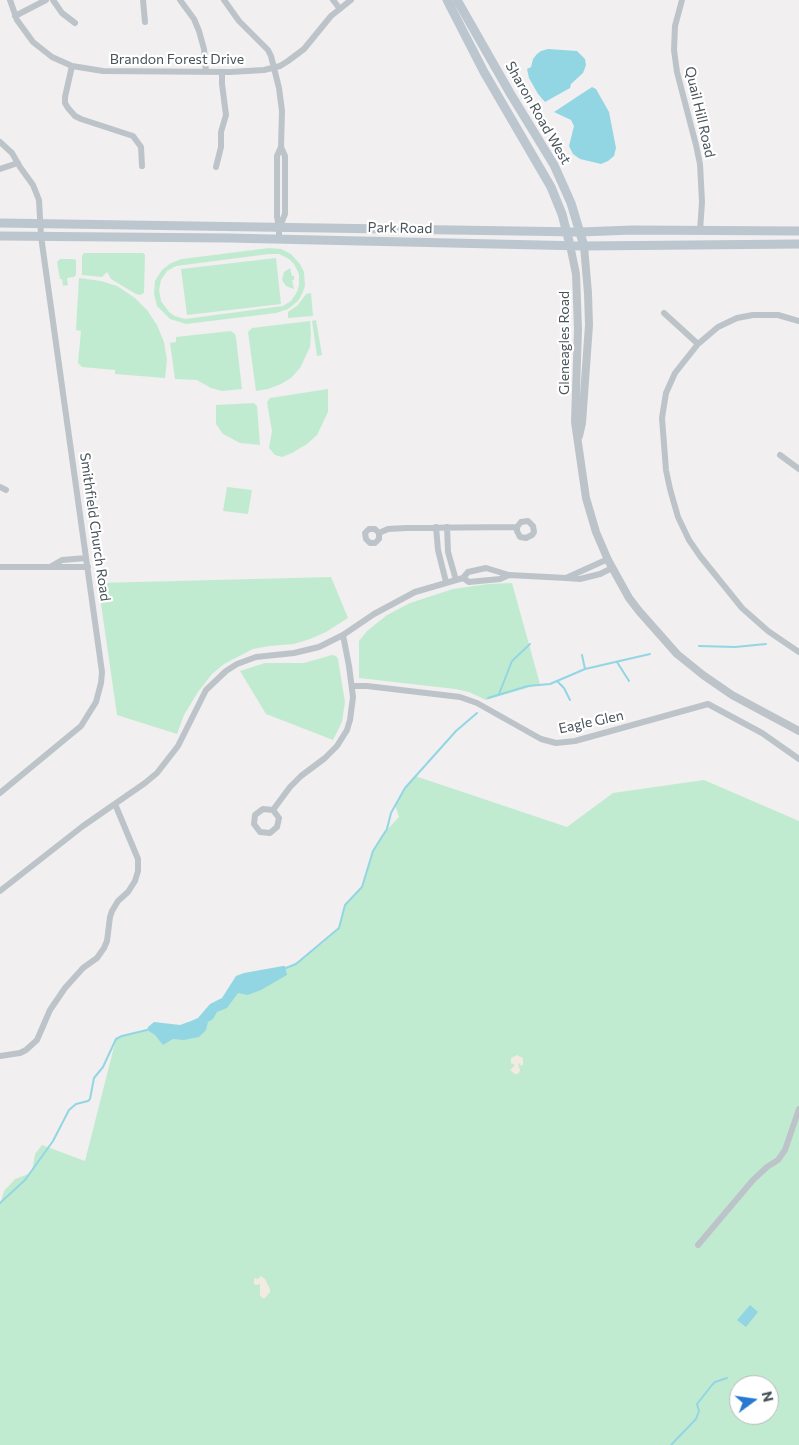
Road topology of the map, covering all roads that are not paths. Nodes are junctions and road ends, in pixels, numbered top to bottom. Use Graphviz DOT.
graph roads {
  1 [pos="10,0"];
  2 [pos="46,0"];
  3 [pos="53,0"];
  4 [pos="143,0"];
  5 [pos="180,0"];
  6 [pos="224,0"];
  7 [pos="333,0"];
  8 [pos="350,0"];
  9 [pos="447,0"];
  10 [pos="457,0"];
  11 [pos="682,0"];
  12 [pos="340,9"];
  13 [pos="15,16"];
  14 [pos="145,22"];
  15 [pos="75,23"];
  16 [pos="72,66"];
  17 [pos="274,68"];
  18 [pos="206,72"];
  19 [pos="222,72"];
  20 [pos="0,142"];
  21 [pos="18,163"];
  22 [pos="142,166"];
  23 [pos="216,167"];
  24 [pos="0,169"];
  25 [pos="0,223"];
  26 [pos="40,224"];
  27 [pos="279,227"];
  28 [pos="700,231"];
  29 [pos="799,231"];
  30 [pos="567,232"];
  31 [pos="581,232"];
  32 [pos="0,236"];
  33 [pos="41,236"];
  34 [pos="280,239"];
  35 [pos="799,244"];
  36 [pos="570,245"];
  37 [pos="584,246"];
  38 [pos="664,313"];
  39 [pos="799,321"];
  40 [pos="698,344"];
  41 [pos="579,440"];
  42 [pos="780,455"];
  43 [pos="799,469"];
  44 [pos="436,527"];
  45 [pos="447,527"];
  46 [pos="517,528"];
  47 [pos="379,533"];
  48 [pos="86,558"];
  49 [pos="608,559"];
  50 [pos="0,567"];
  51 [pos="50,567"];
  52 [pos="88,567"];
  53 [pos="612,568"];
  54 [pos="509,575"];
  55 [pos="463,578"];
  56 [pos="566,578"];
  57 [pos="456,580"];
  58 [pos="446,582"];
  59 [pos="343,635"];
  60 [pos="799,652"];
  61 [pos="352,686"];
  62 [pos="799,732"];
  63 [pos="799,759"];
  64 [pos="0,793"];
  65 [pos="115,804"];
  66 [pos="273,810"];
  67 [pos="0,891"];
  68 [pos="0,1056"];
  69 [pos="799,1109"];
  70 [pos="698,1245"];
  1 -- 13 [label="street, Brandon Forest Drive"];
  2 -- 13 [label="street"];
  3 -- 15 [label="street"];
  4 -- 14 [label="street"];
  5 -- 18 [label="street"];
  6 -- 17 [label="street"];
  7 -- 12 [label="street"];
  8 -- 12 [label="street, Brandon Forest Drive"];
  9 -- 30 [label="main road, Sharon Road West"];
  10 -- 31 [label="main road, Sharon Road West"];
  11 -- 28 [label="street, Quail Hill Road"];
  12 -- 17 [label="street, Brandon Forest Drive"];
  13 -- 16 [label="street, Brandon Forest Drive"];
  16 -- 18 [label="street, Brandon Forest Drive"];
  16 -- 22 [label="street"];
  17 -- 19 [label="street, Brandon Forest Drive"];
  17 -- 27 [label="street"];
  18 -- 19 [label="street, Brandon Forest Drive"];
  19 -- 23 [label="street"];
  20 -- 21 [label="street, Smithfield Church Road"];
  21 -- 24 [label="street"];
  21 -- 26 [label="street, Smithfield Church Road"];
  25 -- 26 [label="main road, Park Road"];
  26 -- 27 [label="main road, Park Road"];
  26 -- 33 [label="street, Smithfield Church Road"];
  27 -- 30 [label="main road, Park Road"];
  27 -- 34 [label="street"];
  28 -- 29 [label="main road, Park Road"];
  28 -- 31 [label="main road, Park Road"];
  30 -- 31 [label="main road, Park Road"];
  30 -- 36 [label="main road, Sharon Road West"];
  31 -- 37 [label="main road, Sharon Road West"];
  32 -- 33 [label="main road, Park Road"];
  33 -- 34 [label="main road, Park Road"];
  33 -- 48 [label="street, Smithfield Church Road"];
  34 -- 36 [label="main road, Park Road"];
  35 -- 37 [label="main road, Park Road"];
  36 -- 37 [label="main road, Park Road"];
  36 -- 41 [label="street, Gleneagles Road"];
  37 -- 41 [label="street, Gleneagles Road"];
  38 -- 40 [label="street"];
  39 -- 40 [label="street"];
  40 -- 60 [label="street"];
  41 -- 49 [label="street, Gleneagles Road"];
  42 -- 43 [label="street"];
  44 -- 45 [label="street"];
  44 -- 47 [label="street"];
  44 -- 58 [label="street"];
  45 -- 46 [label="street"];
  45 -- 57 [label="street"];
  48 -- 51 [label="street"];
  48 -- 52 [label="street, Smithfield Church Road"];
  49 -- 53 [label="street, Gleneagles Road"];
  49 -- 56 [label="street"];
  50 -- 51 [label="street"];
  51 -- 52 [label="street"];
  52 -- 64 [label="street, Smithfield Church Road"];
  53 -- 56 [label="street"];
  53 -- 62 [label="street, Gleneagles Road"];
  54 -- 55 [label="street"];
  54 -- 55 [label="street"];
  54 -- 56 [label="street"];
  55 -- 57 [label="street"];
  57 -- 58 [label="street"];
  58 -- 59 [label="street"];
  59 -- 61 [label="street"];
  59 -- 65 [label="street"];
  61 -- 63 [label="street, Eagle Glen"];
  61 -- 66 [label="street"];
  65 -- 67 [label="street"];
  65 -- 68 [label="street"];
  66 -- 66 [label="street"];
  69 -- 70 [label="street"];
}
